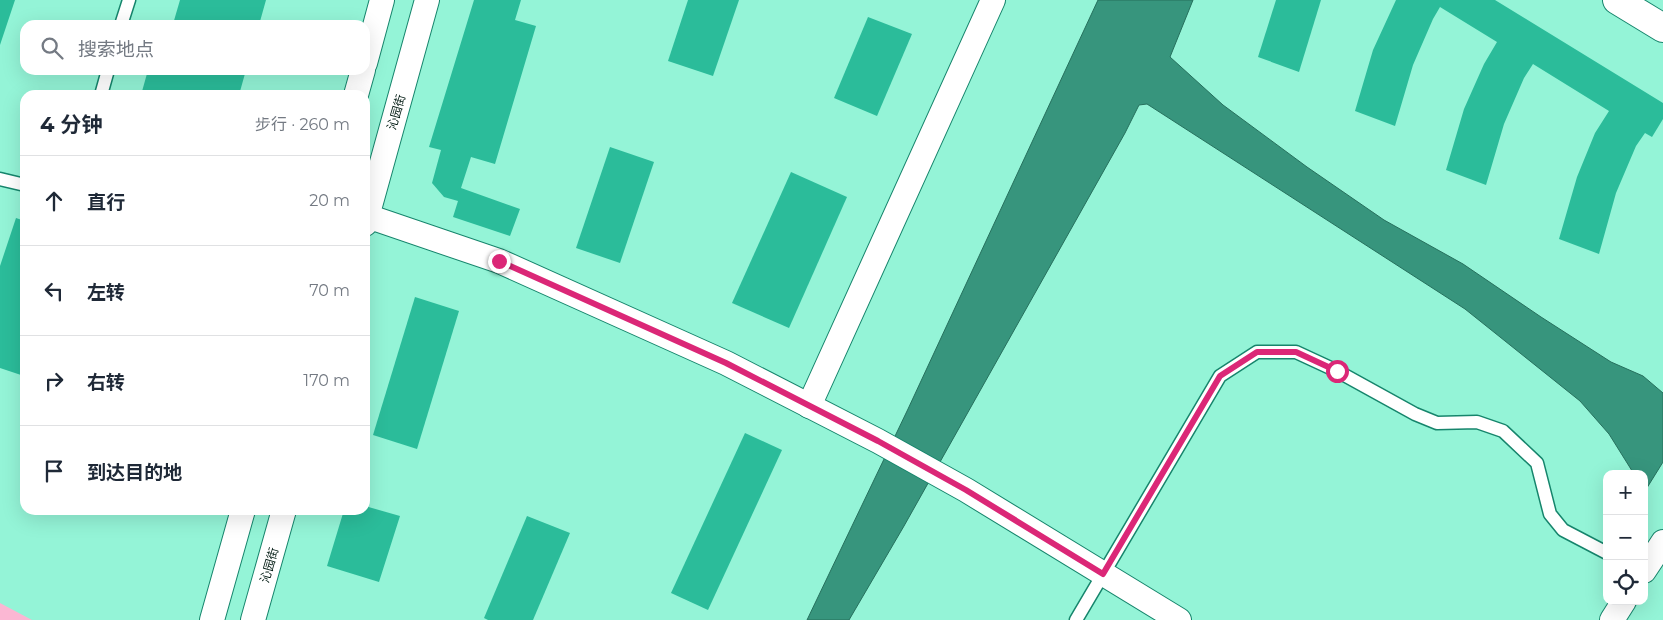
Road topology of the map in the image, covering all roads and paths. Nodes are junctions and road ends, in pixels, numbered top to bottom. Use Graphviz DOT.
graph roads {
  1 [pos="129,0"];
  2 [pos="382,0"];
  3 [pos="428,0"];
  4 [pos="993,0"];
  5 [pos="1618,0"];
  6 [pos="123,20"];
  7 [pos="1663,28"];
  8 [pos="370,44"];
  9 [pos="107,75"];
  10 [pos="362,75"];
  11 [pos="102,90"];
  12 [pos="357,90"];
  13 [pos="0,179"];
  14 [pos="20,184"];
  15 [pos="370,206"];
  16 [pos="370,221"];
  17 [pos="809,406"];
  18 [pos="241,515"];
  19 [pos="283,515"];
  20 [pos="1663,542"];
  21 [pos="1603,551"];
  22 [pos="1648,565"];
  23 [pos="1103,574"];
  24 [pos="1621,605"];
  25 [pos="212,620"];
  26 [pos="253,620"];
  27 [pos="1076,620"];
  28 [pos="1179,620"];
  29 [pos="1612,620"];
  1 -- 6 [label="lane"];
  2 -- 8 [label="street"];
  3 -- 15 [label="street, 沁园街"];
  4 -- 17 [label="street"];
  5 -- 7 [label="street"];
  9 -- 11 [label="lane"];
  10 -- 12 [label="street"];
  13 -- 14 [label="lane"];
  16 -- 17 [label="street"];
  17 -- 23 [label="street"];
  18 -- 25 [label="street"];
  19 -- 26 [label="street, 沁园街"];
  20 -- 22 [label="street"];
  21 -- 23 [label="lane"];
  23 -- 27 [label="lane"];
  23 -- 28 [label="street"];
  24 -- 29 [label="street"];
}
